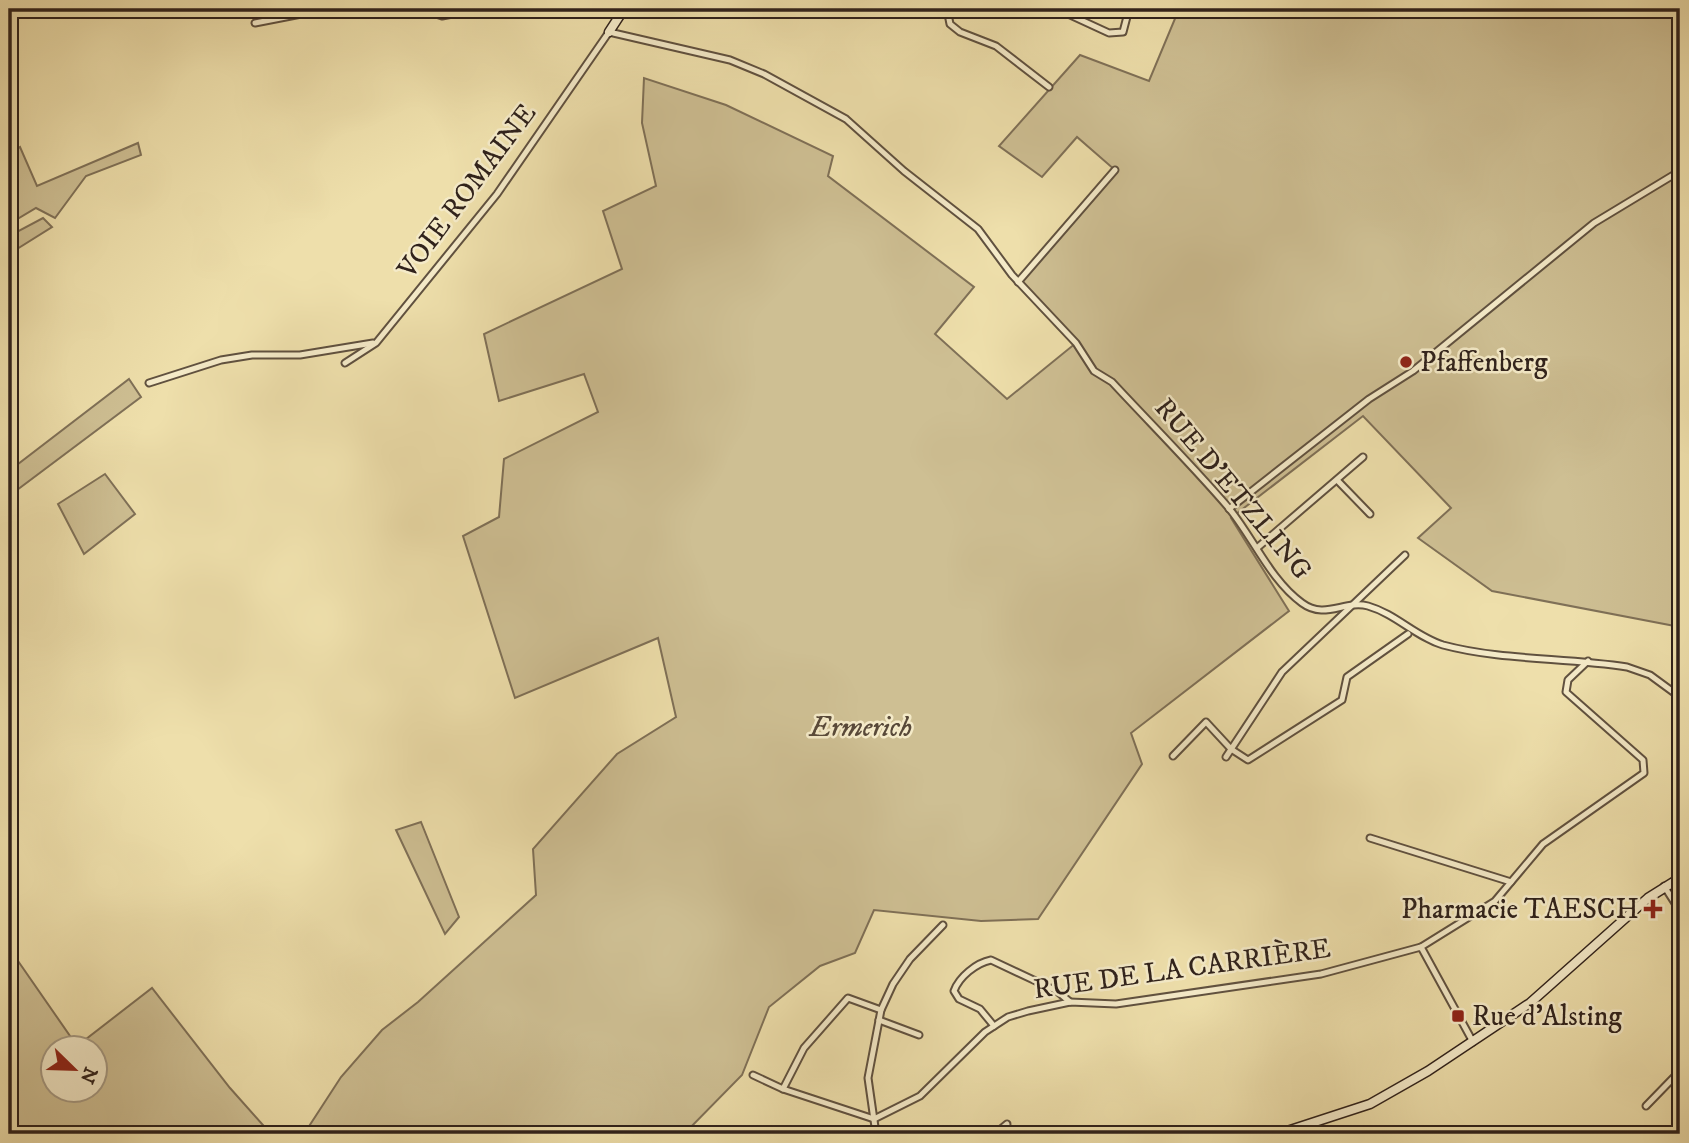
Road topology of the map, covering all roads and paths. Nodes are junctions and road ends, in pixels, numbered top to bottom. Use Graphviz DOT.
graph roads {
  1 [pos="327,9"];
  2 [pos="421,9"];
  3 [pos="479,9"];
  4 [pos="624,9"];
  5 [pos="947,9"];
  6 [pos="1057,9"];
  7 [pos="1129,9"];
  8 [pos="255,23"];
  9 [pos="609,32"];
  10 [pos="1049,88"];
  11 [pos="1115,170"];
  12 [pos="1680,171"];
  13 [pos="1018,282"];
  14 [pos="376,343"];
  15 [pos="345,363"];
  16 [pos="149,383"];
  17 [pos="1363,457"];
  18 [pos="1337,480"];
  19 [pos="1229,509"];
  20 [pos="1370,514"];
  21 [pos="1257,548"];
  22 [pos="1405,555"];
  23 [pos="1351,605"];
  24 [pos="1408,634"];
  25 [pos="1588,661"];
  26 [pos="1680,697"];
  27 [pos="1231,749"];
  28 [pos="1173,756"];
  29 [pos="1226,757"];
  30 [pos="1370,838"];
  31 [pos="1680,878"];
  32 [pos="1511,882"];
  33 [pos="1664,886"];
  34 [pos="1680,911"];
  35 [pos="943,925"];
  36 [pos="1421,947"];
  37 [pos="1070,1002"];
  38 [pos="881,1010"];
  39 [pos="879,1020"];
  40 [pos="994,1026"];
  41 [pos="919,1035"];
  42 [pos="1473,1042"];
  43 [pos="1680,1071"];
  44 [pos="753,1075"];
  45 [pos="783,1089"];
  46 [pos="1646,1106"];
  47 [pos="874,1119"];
  48 [pos="1007,1124"];
  49 [pos="876,1134"];
  50 [pos="995,1134"];
  51 [pos="1278,1134"];
  1 -- 8 [label="street"];
  2 -- 3 [label="street"];
  4 -- 9 [label="main road"];
  5 -- 10 [label="street"];
  6 -- 7 [label="street"];
  9 -- 13 [label="street, RUE D'ETZLING"];
  9 -- 14 [label="street, VOIE ROMAINE"];
  11 -- 13 [label="street"];
  12 -- 19 [label="street"];
  13 -- 19 [label="street, RUE D'ETZLING"];
  14 -- 15 [label="street, VOIE ROMAINE"];
  14 -- 16 [label="street"];
  17 -- 18 [label="street"];
  18 -- 20 [label="street"];
  18 -- 21 [label="street"];
  19 -- 21 [label="street, RUE D'ETZLING"];
  21 -- 23 [label="street, RUE D'ETZLING"];
  22 -- 23 [label="street"];
  23 -- 25 [label="street, RUE D'ETZLING"];
  23 -- 27 [label="street"];
  24 -- 27 [label="street"];
  25 -- 26 [label="street, RUE D'ETZLING"];
  25 -- 32 [label="street, RUE DE LA CARRIÈRE"];
  27 -- 28 [label="street"];
  27 -- 29 [label="street"];
  30 -- 32 [label="street"];
  31 -- 33 [label="main road"];
  32 -- 36 [label="street, RUE DE LA CARRIÈRE"];
  33 -- 34 [label="street"];
  33 -- 42 [label="main road"];
  35 -- 38 [label="street"];
  36 -- 37 [label="street, RUE DE LA CARRIÈRE"];
  36 -- 42 [label="street"];
  37 -- 40 [label="street, RUE DE LA CARRIÈRE"];
  37 -- 40 [label="street"];
  38 -- 39 [label="street"];
  38 -- 45 [label="street"];
  39 -- 41 [label="street"];
  39 -- 47 [label="street"];
  40 -- 47 [label="street, RUE DE LA CARRIÈRE"];
  42 -- 51 [label="main road"];
  43 -- 46 [label="street"];
  44 -- 45 [label="street"];
  45 -- 47 [label="street"];
  47 -- 49 [label="street"];
  48 -- 50 [label="street"];
}
